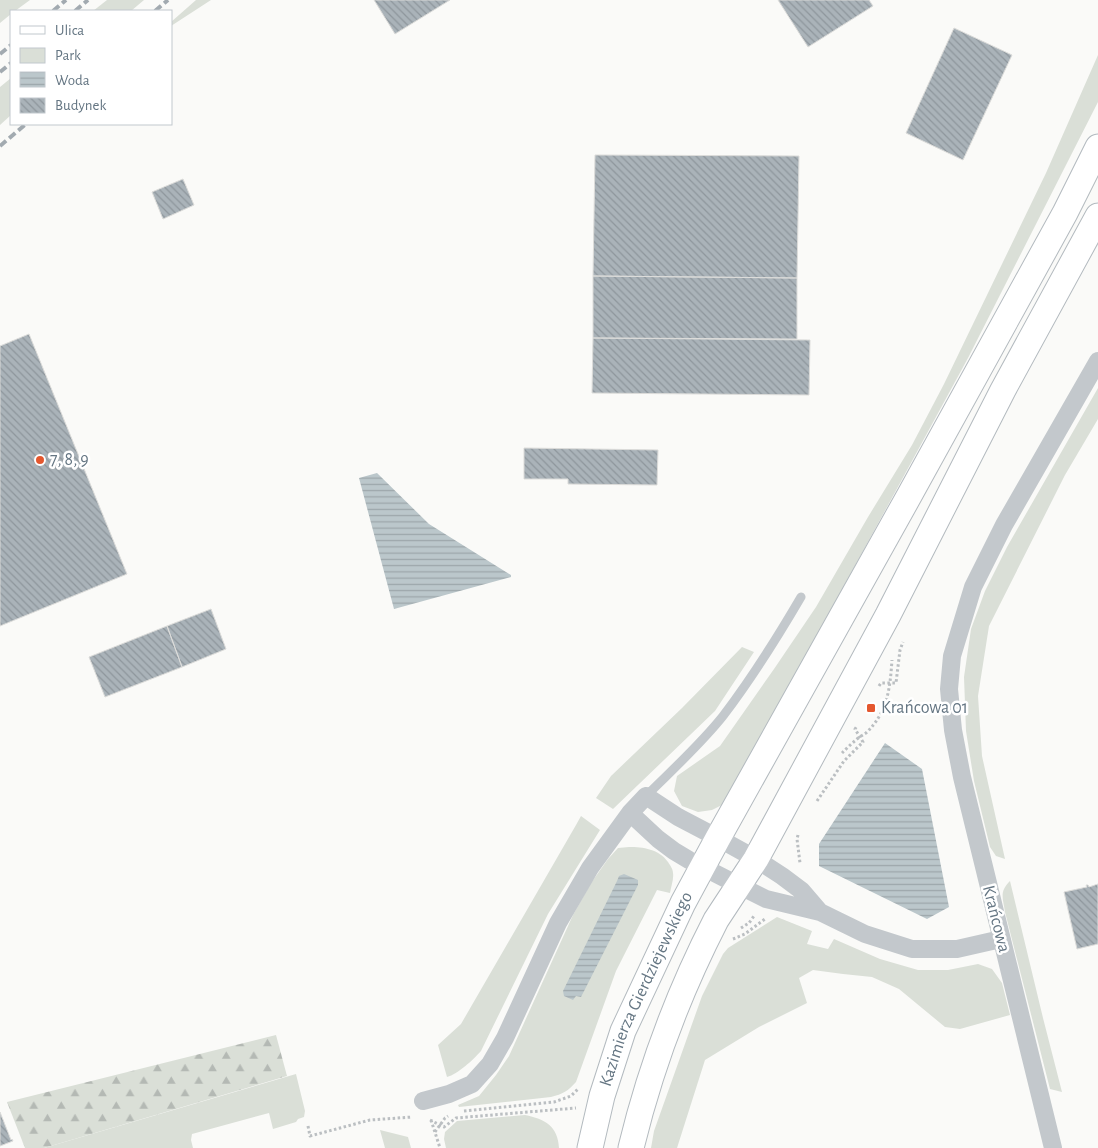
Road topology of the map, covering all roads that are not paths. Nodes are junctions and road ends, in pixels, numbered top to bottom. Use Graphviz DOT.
graph roads {
  1 [pos="1098,147"];
  2 [pos="1098,216"];
  3 [pos="1098,361"];
  4 [pos="801,597"];
  5 [pos="646,796"];
  6 [pos="630,813"];
  7 [pos="718,838"];
  8 [pos="756,859"];
  9 [pos="702,867"];
  10 [pos="738,886"];
  11 [pos="820,912"];
  12 [pos="1001,940"];
  13 [pos="423,1101"];
  14 [pos="590,1148"];
  15 [pos="631,1148"];
  16 [pos="1053,1148"];
  1 -- 7 [label="street, Kazimierza Gierdziejewskiego"];
  2 -- 8 [label="street, Kazimierza Gierdziejewskiego"];
  3 -- 12 [label="street, Krańcowa"];
  4 -- 5 [label="lane"];
  5 -- 6 [label="street"];
  5 -- 7 [label="street"];
  6 -- 9 [label="street"];
  6 -- 13 [label="street"];
  7 -- 8 [label="street"];
  7 -- 9 [label="street, Kazimierza Gierdziejewskiego"];
  8 -- 10 [label="street, Kazimierza Gierdziejewskiego"];
  8 -- 11 [label="street"];
  9 -- 10 [label="street"];
  9 -- 14 [label="street, Kazimierza Gierdziejewskiego"];
  10 -- 11 [label="street"];
  10 -- 15 [label="street, Kazimierza Gierdziejewskiego"];
  11 -- 12 [label="street"];
  12 -- 16 [label="street, Krańcowa"];
}
